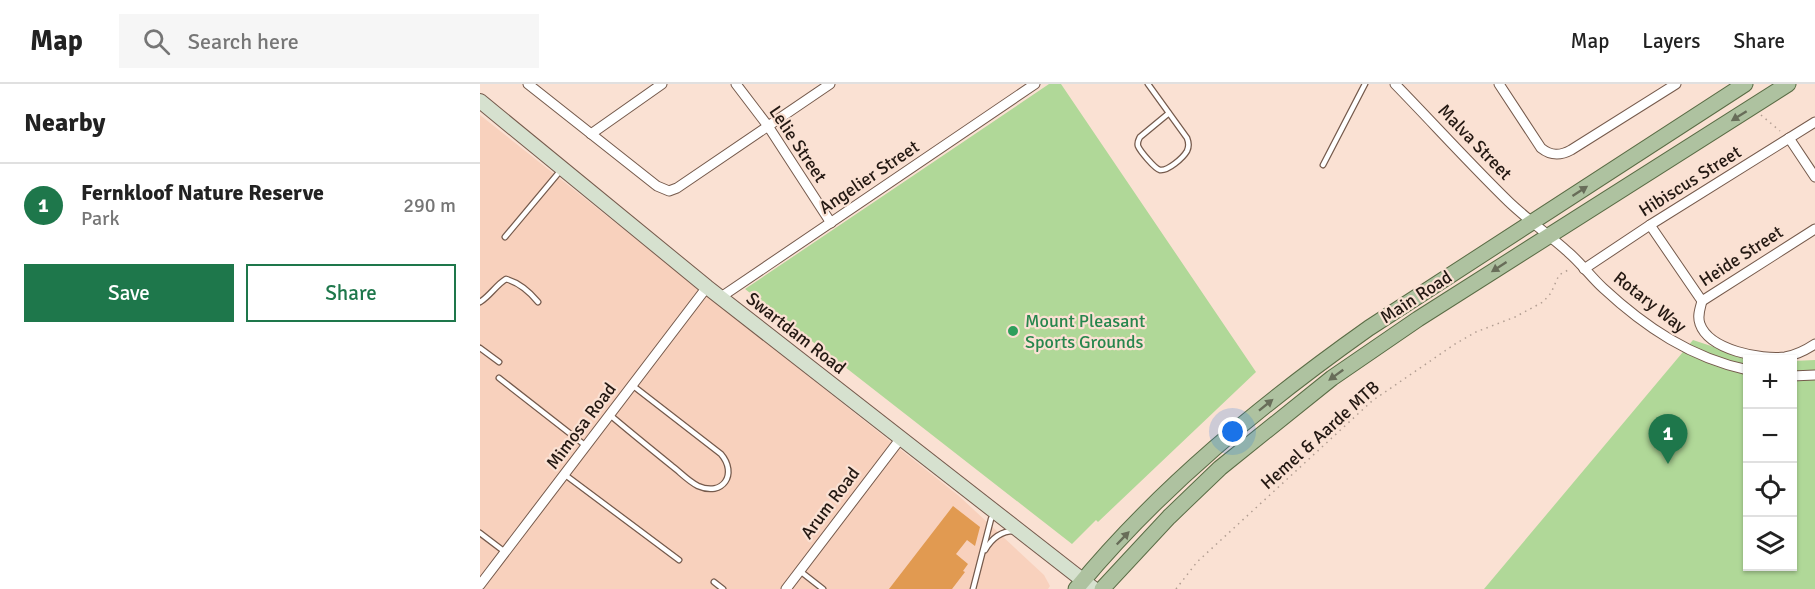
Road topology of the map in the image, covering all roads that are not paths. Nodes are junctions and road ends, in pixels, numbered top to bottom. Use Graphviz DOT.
graph roads {
  1 [pos="528,84"];
  2 [pos="662,84"];
  3 [pos="736,84"];
  4 [pos="830,84"];
  5 [pos="1035,84"];
  6 [pos="1148,84"];
  7 [pos="1365,84"];
  8 [pos="1395,84"];
  9 [pos="1499,84"];
  10 [pos="1676,84"];
  11 [pos="1745,84"];
  12 [pos="1788,84"];
  13 [pos="480,101"];
  14 [pos="1169,113"];
  15 [pos="1815,122"];
  16 [pos="768,126"];
  17 [pos="591,134"];
  18 [pos="1789,138"];
  19 [pos="1323,165"];
  20 [pos="563,168"];
  21 [pos="1815,177"];
  22 [pos="831,223"];
  23 [pos="1531,223"];
  24 [pos="1650,225"];
  25 [pos="1815,228"];
  26 [pos="1548,236"];
  27 [pos="505,237"];
  28 [pos="1584,269"];
  29 [pos="707,287"];
  30 [pos="721,297"];
  31 [pos="1702,301"];
  32 [pos="480,302"];
  33 [pos="538,302"];
  34 [pos="1815,344"];
  35 [pos="480,348"];
  36 [pos="499,362"];
  37 [pos="1743,369"];
  38 [pos="1815,375"];
  39 [pos="1797,376"];
  40 [pos="499,378"];
  41 [pos="632,385"];
  42 [pos="610,415"];
  43 [pos="901,438"];
  44 [pos="586,446"];
  45 [pos="564,474"];
  46 [pos="996,512"];
  47 [pos="480,533"];
  48 [pos="1023,533"];
  49 [pos="505,552"];
  50 [pos="982,555"];
  51 [pos="679,560"];
  52 [pos="800,571"];
  53 [pos="714,582"];
  54 [pos="480,585"];
  55 [pos="1084,586"];
  56 [pos="723,589"];
  57 [pos="786,589"];
  58 [pos="823,589"];
  59 [pos="973,589"];
  60 [pos="1102,589"];
  1 -- 17 [label="street"];
  2 -- 17 [label="street"];
  3 -- 16 [label="street, Lelie Street"];
  4 -- 16 [label="street"];
  5 -- 22 [label="street, Angelier Street"];
  6 -- 14 [label="lane"];
  7 -- 19 [label="lane"];
  8 -- 23 [label="street, Malva Street"];
  9 -- 10 [label="street"];
  23 -- 11 [label="main road, Main Road, one-way"];
  12 -- 26 [label="main road, Main Road, one-way"];
  13 -- 20 [label="street, Swartdam Road"];
  14 -- 14 [label="lane"];
  15 -- 18 [label="street, Hibiscus Street"];
  16 -- 17 [label="street"];
  16 -- 22 [label="street, Lelie Street"];
  18 -- 21 [label="street"];
  18 -- 24 [label="street, Hibiscus Street"];
  20 -- 27 [label="lane"];
  20 -- 29 [label="street, Swartdam Road"];
  22 -- 30 [label="street, Angelier Street"];
  23 -- 26 [label="street, Malva Street"];
  55 -- 23 [label="main road, Main Road, one-way"];
  24 -- 28 [label="street, Hibiscus Street"];
  24 -- 31 [label="street, Heide Street"];
  25 -- 31 [label="street, Heide Street"];
  26 -- 28 [label="street, Rotary Way"];
  26 -- 60 [label="main road, Main Road, one-way"];
  28 -- 37 [label="street, Rotary Way"];
  29 -- 30 [label="street, Swartdam Road"];
  29 -- 41 [label="street, Mimosa Road"];
  30 -- 43 [label="street, Swartdam Road"];
  31 -- 34 [label="street"];
  32 -- 33 [label="lane"];
  35 -- 36 [label="lane"];
  38 -- 39 [label="street"];
  40 -- 44 [label="lane"];
  41 -- 42 [label="street, Mimosa Road"];
  41 -- 42 [label="lane"];
  42 -- 44 [label="street, Mimosa Road"];
  43 -- 46 [label="street, Swartdam Road"];
  43 -- 52 [label="street, Arum Road"];
  44 -- 45 [label="street, Mimosa Road"];
  45 -- 49 [label="street, Mimosa Road"];
  45 -- 51 [label="lane"];
  46 -- 48 [label="street, Swartdam Road"];
  46 -- 50 [label="lane"];
  47 -- 49 [label="lane"];
  48 -- 50 [label="lane"];
  48 -- 55 [label="street, Swartdam Road"];
  49 -- 54 [label="street, Mimosa Road"];
  50 -- 59 [label="lane"];
  52 -- 57 [label="street, Arum Road"];
  52 -- 58 [label="lane"];
  53 -- 56 [label="lane"];
}
